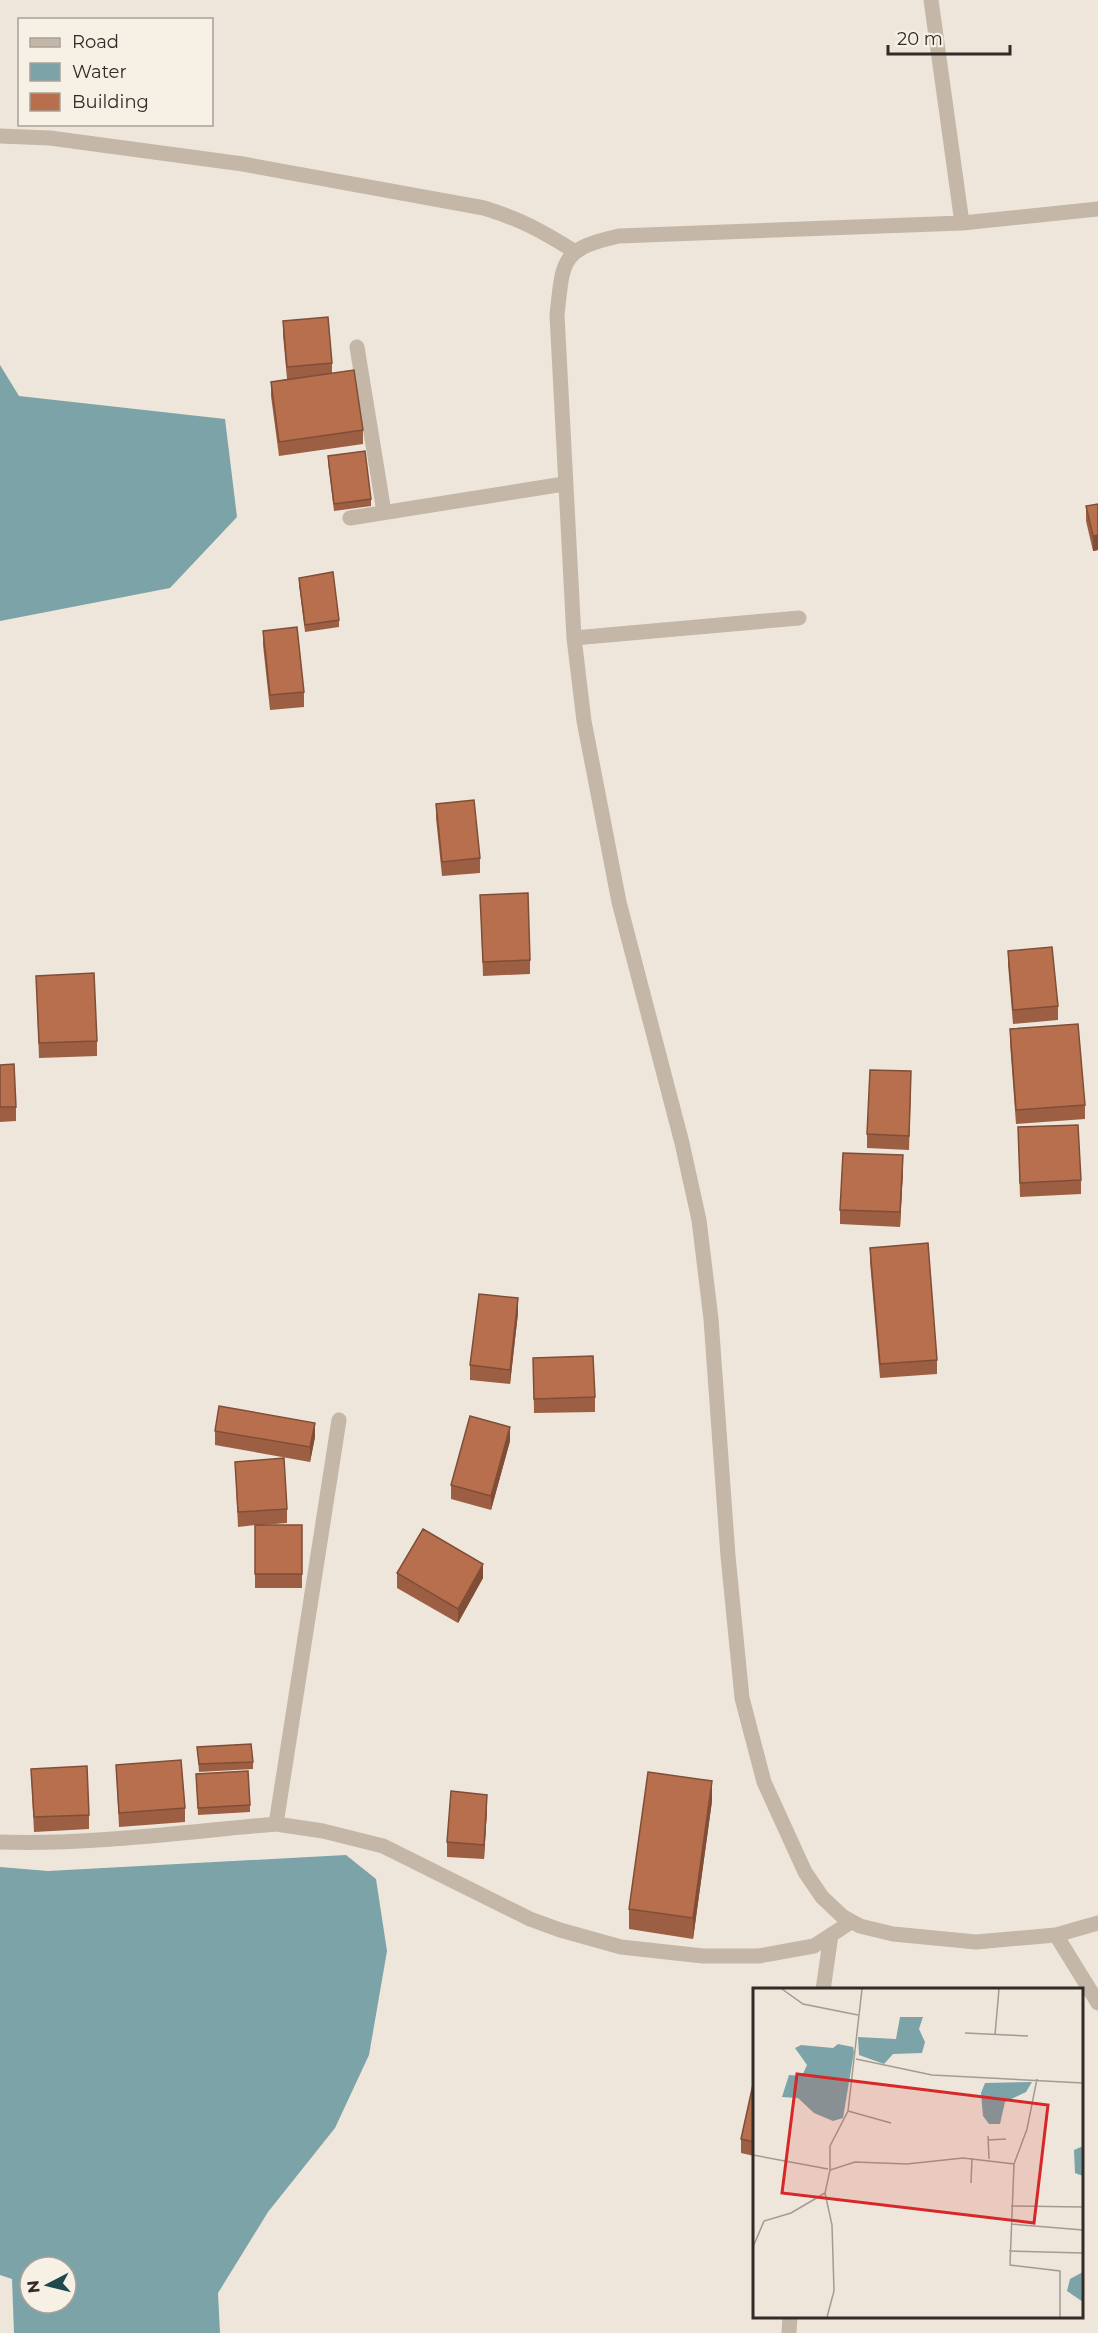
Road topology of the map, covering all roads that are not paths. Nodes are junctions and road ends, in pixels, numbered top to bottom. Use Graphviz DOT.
graph roads {
  1 [pos="931,0"];
  2 [pos="0,136"];
  3 [pos="1098,209"];
  4 [pos="963,224"];
  5 [pos="574,251"];
  6 [pos="357,347"];
  7 [pos="564,484"];
  8 [pos="384,512"];
  9 [pos="350,518"];
  10 [pos="799,618"];
  11 [pos="574,638"];
  12 [pos="339,1420"];
  13 [pos="276,1824"];
  14 [pos="0,1842"];
  15 [pos="851,1922"];
  16 [pos="1098,1923"];
  17 [pos="831,1935"];
  18 [pos="1056,1935"];
  19 [pos="823,1988"];
  20 [pos="1098,2003"];
  21 [pos="790,2318"];
  22 [pos="789,2333"];
  1 -- 4 [label="street"];
  2 -- 5 [label="street"];
  3 -- 4 [label="street"];
  4 -- 5 [label="street"];
  5 -- 7 [label="street"];
  6 -- 8 [label="street"];
  7 -- 8 [label="street"];
  7 -- 11 [label="street"];
  8 -- 9 [label="street"];
  10 -- 11 [label="street"];
  11 -- 15 [label="street"];
  12 -- 13 [label="street"];
  13 -- 14 [label="street"];
  13 -- 17 [label="street"];
  15 -- 17 [label="street"];
  15 -- 18 [label="street"];
  16 -- 18 [label="street"];
  17 -- 19 [label="street"];
  18 -- 20 [label="street"];
  21 -- 22 [label="street"];
}
